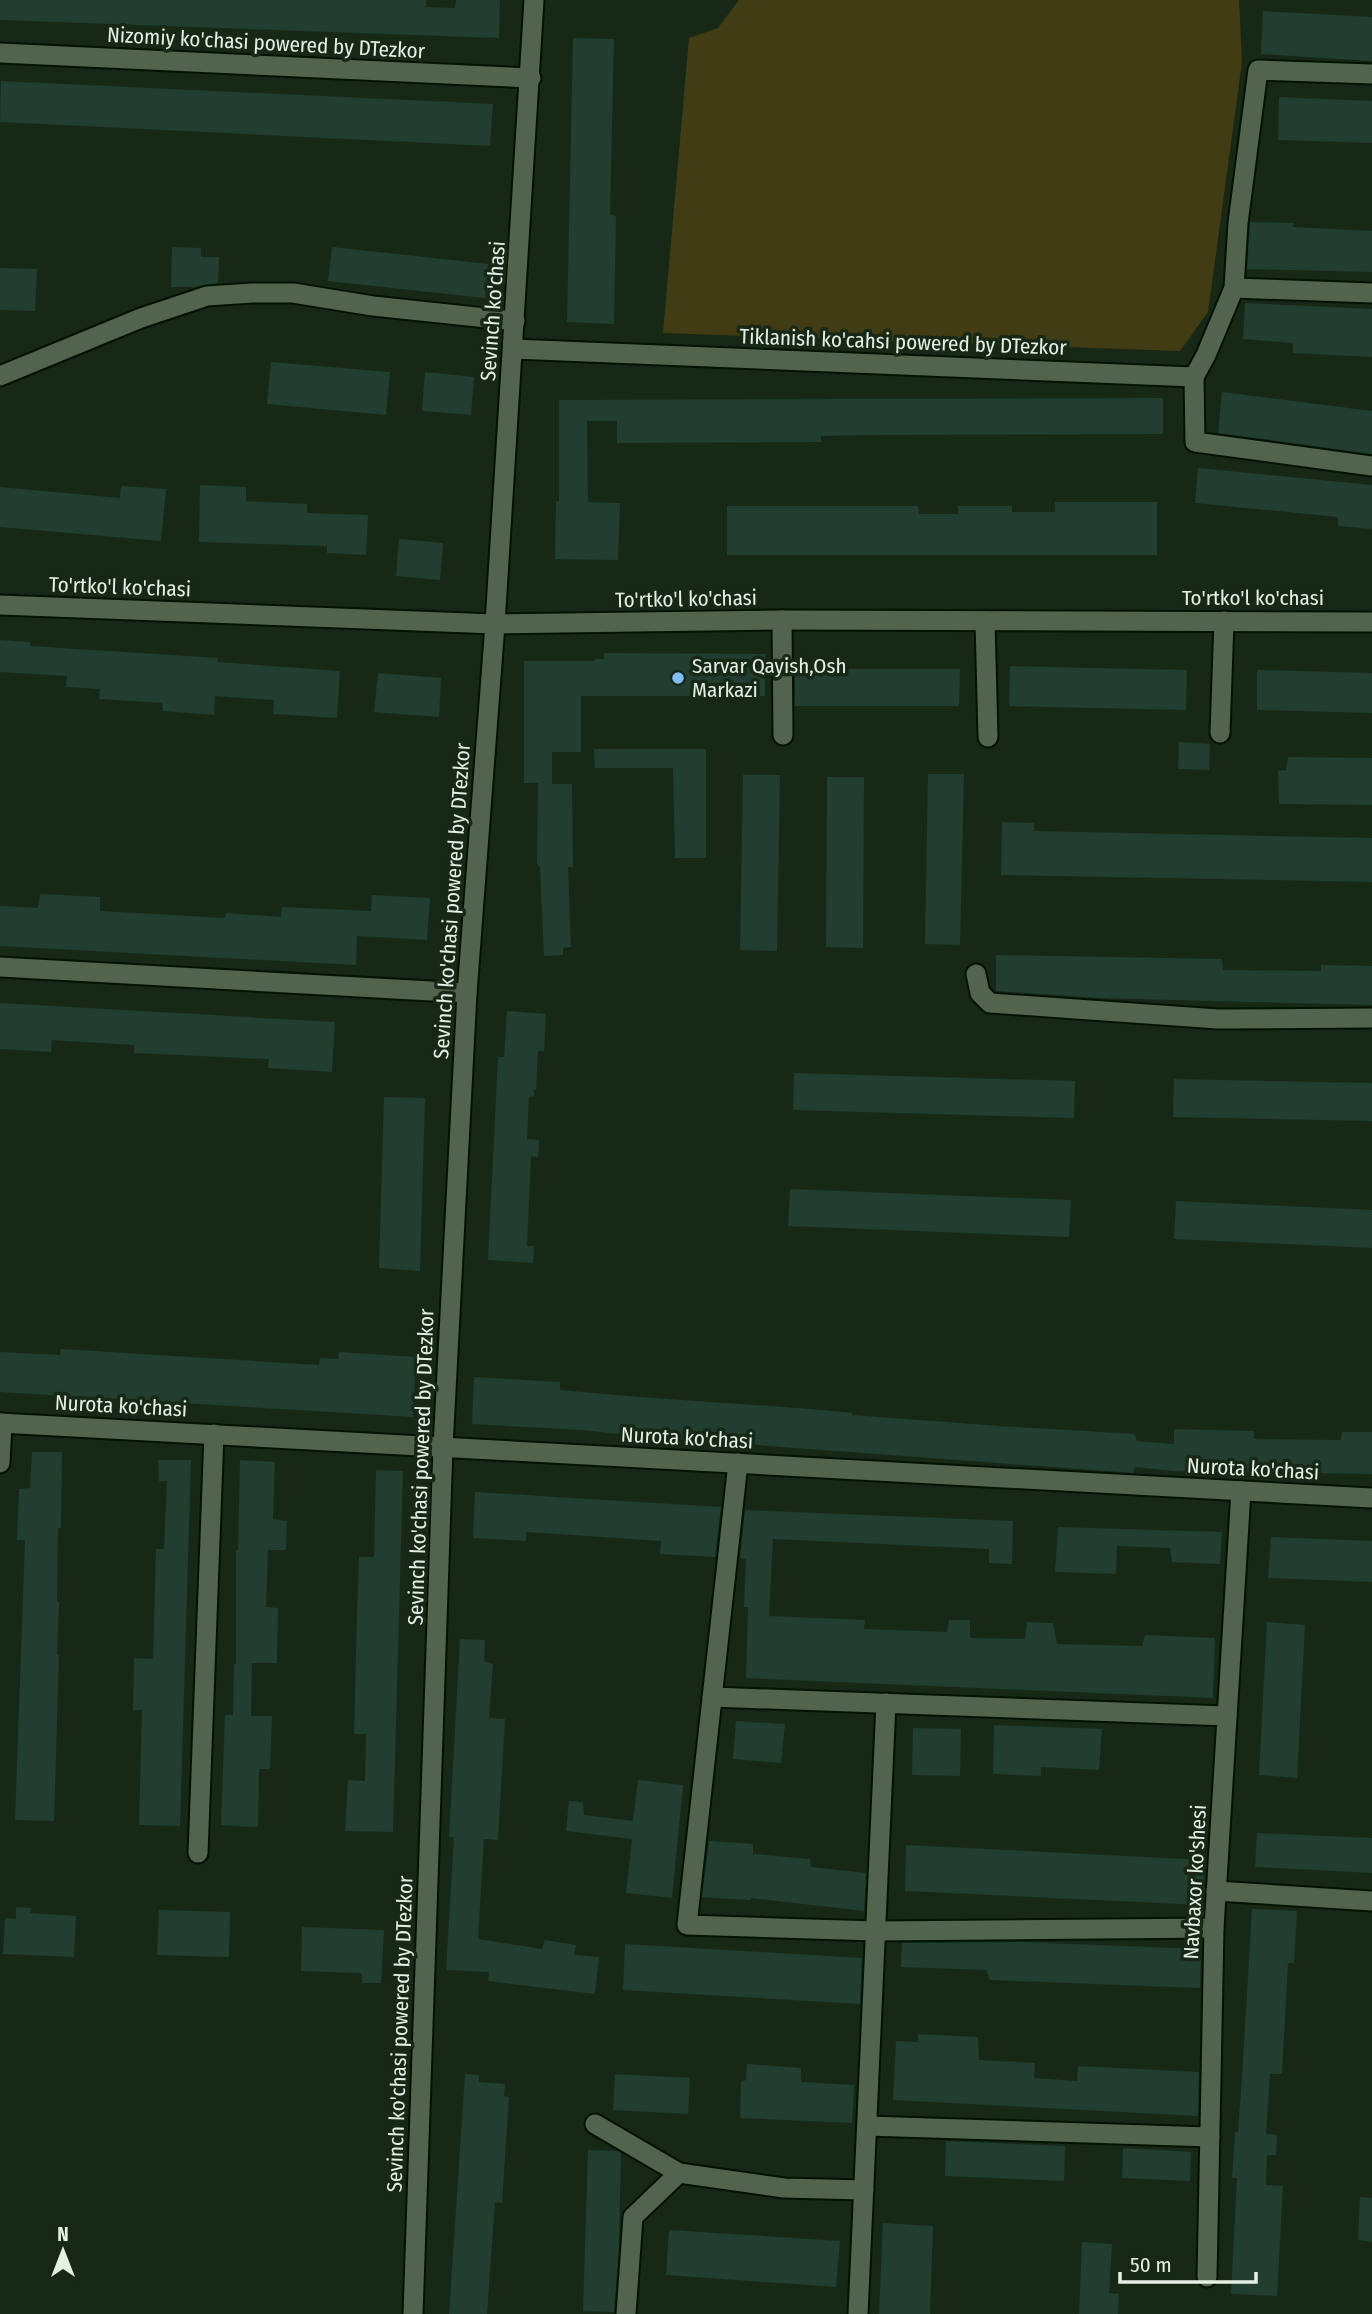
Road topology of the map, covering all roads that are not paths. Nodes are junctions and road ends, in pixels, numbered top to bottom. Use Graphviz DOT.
graph roads {
  1 [pos="534,0"];
  2 [pos="0,53"];
  3 [pos="1372,74"];
  4 [pos="531,78"];
  5 [pos="1234,288"];
  6 [pos="1372,293"];
  7 [pos="515,321"];
  8 [pos="513,349"];
  9 [pos="0,376"];
  10 [pos="1194,377"];
  11 [pos="1372,466"];
  12 [pos="0,605"];
  13 [pos="782,620"];
  14 [pos="985,621"];
  15 [pos="1224,621"];
  16 [pos="1372,622"];
  17 [pos="495,624"];
  18 [pos="1220,733"];
  19 [pos="783,735"];
  20 [pos="988,737"];
  21 [pos="0,967"];
  22 [pos="976,974"];
  23 [pos="467,993"];
  24 [pos="1372,1018"];
  25 [pos="1,1423"];
  26 [pos="214,1434"];
  27 [pos="443,1447"];
  28 [pos="0,1463"];
  29 [pos="738,1463"];
  30 [pos="1241,1491"];
  31 [pos="1372,1498"];
  32 [pos="712,1697"];
  33 [pos="886,1703"];
  34 [pos="1227,1716"];
  35 [pos="198,1853"];
  36 [pos="1216,1891"];
  37 [pos="1372,1900"];
  38 [pos="1214,1928"];
  39 [pos="876,1931"];
  40 [pos="595,2124"];
  41 [pos="867,2126"];
  42 [pos="1210,2137"];
  43 [pos="679,2173"];
  44 [pos="864,2190"];
  45 [pos="1207,2277"];
  46 [pos="413,2314"];
  47 [pos="626,2314"];
  48 [pos="858,2314"];
  1 -- 4 [label="street, Sevinch ko'chasi"];
  2 -- 4 [label="street, Nizomiy ko'chasi powered by DTezkor"];
  3 -- 5 [label="street"];
  4 -- 7 [label="street, Sevinch ko'chasi"];
  5 -- 6 [label="street"];
  5 -- 10 [label="street"];
  7 -- 8 [label="street, Sevinch ko'chasi"];
  7 -- 9 [label="street"];
  8 -- 10 [label="street, Tiklanish ko'cahsi powered by DTezkor"];
  8 -- 17 [label="street, Sevinch ko'chasi"];
  10 -- 11 [label="street"];
  12 -- 17 [label="street, To'rtko'l ko'chasi"];
  13 -- 14 [label="street, To'rtko'l ko'chasi"];
  13 -- 17 [label="street, To'rtko'l ko'chasi"];
  13 -- 19 [label="street"];
  14 -- 15 [label="street, To'rtko'l ko'chasi"];
  14 -- 20 [label="street"];
  15 -- 16 [label="street, To'rtko'l ko'chasi"];
  15 -- 18 [label="street"];
  17 -- 23 [label="street, Sevinch ko'chasi powered by DTezkor"];
  21 -- 23 [label="street"];
  22 -- 24 [label="street"];
  23 -- 27 [label="street, Sevinch ko'chasi powered by DTezkor"];
  25 -- 26 [label="street, Nurota ko'chasi"];
  25 -- 28 [label="street"];
  26 -- 27 [label="street, Nurota ko'chasi"];
  26 -- 35 [label="street"];
  27 -- 29 [label="street, Nurota ko'chasi"];
  27 -- 46 [label="street, Sevinch ko'chasi powered by DTezkor"];
  29 -- 30 [label="street, Nurota ko'chasi"];
  29 -- 32 [label="street"];
  30 -- 31 [label="street, Nurota ko'chasi"];
  30 -- 34 [label="street, Navbaxor ko'shesi"];
  32 -- 33 [label="street"];
  32 -- 39 [label="street"];
  33 -- 34 [label="street"];
  33 -- 39 [label="street"];
  34 -- 36 [label="street, Navbaxor ko'shesi"];
  36 -- 37 [label="street"];
  36 -- 38 [label="street, Navbaxor ko'shesi"];
  38 -- 39 [label="street"];
  38 -- 42 [label="street, Navbaxor ko'shesi"];
  39 -- 41 [label="street"];
  40 -- 43 [label="street"];
  41 -- 42 [label="street"];
  41 -- 44 [label="street"];
  42 -- 45 [label="street, Navbaxor ko'shesi"];
  43 -- 44 [label="street"];
  43 -- 47 [label="street"];
  44 -- 48 [label="street"];
}
